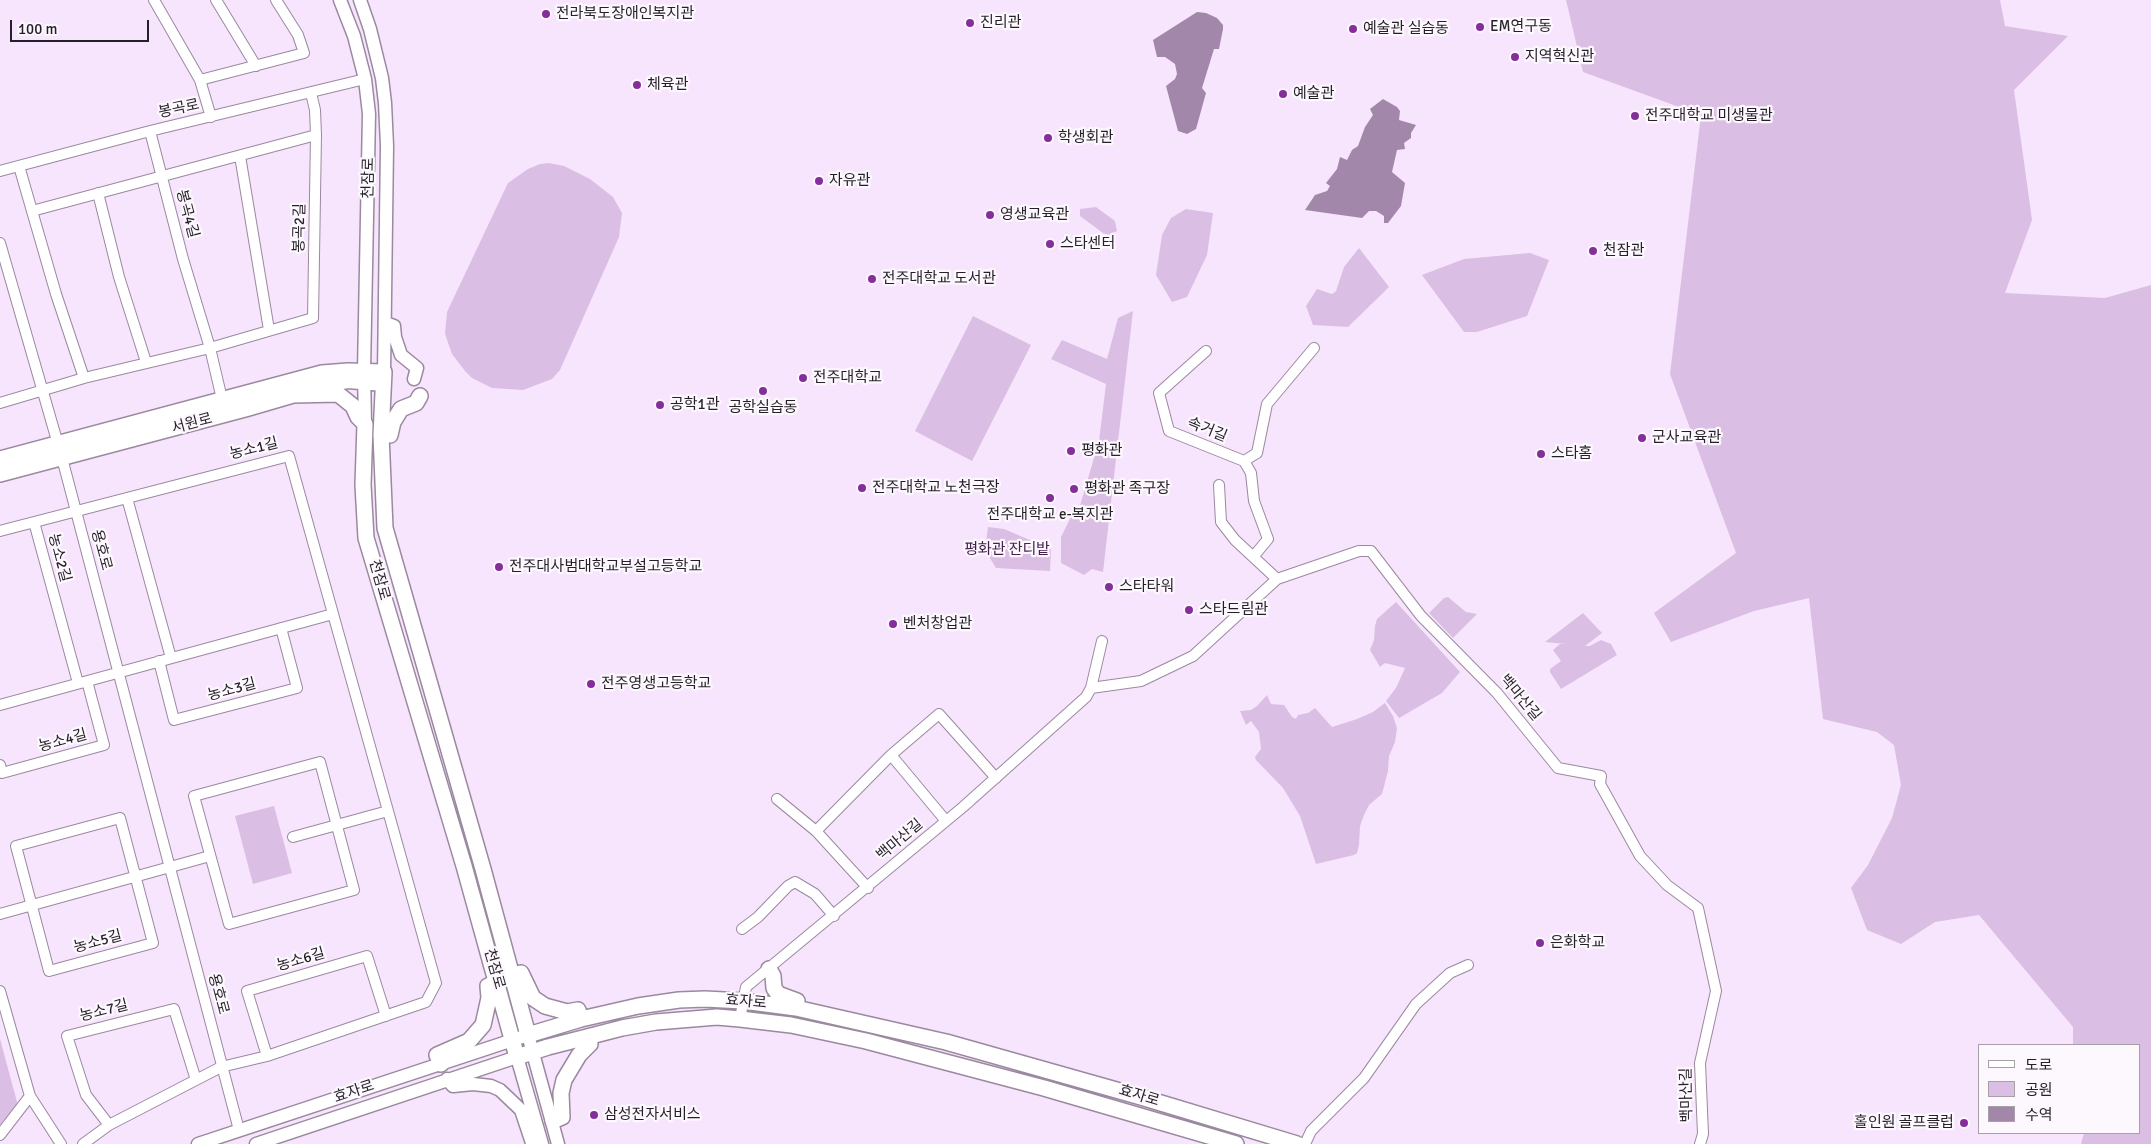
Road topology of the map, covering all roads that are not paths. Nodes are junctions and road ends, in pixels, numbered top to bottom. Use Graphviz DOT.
graph roads {
  1 [pos="154,0"];
  2 [pos="216,0"];
  3 [pos="276,0"];
  4 [pos="340,0"];
  5 [pos="360,0"];
  6 [pos="256,66"];
  7 [pos="365,79"];
  8 [pos="200,80"];
  9 [pos="312,93"];
  10 [pos="211,117"];
  11 [pos="150,131"];
  12 [pos="316,136"];
  13 [pos="240,156"];
  14 [pos="19,166"];
  15 [pos="0,171"];
  16 [pos="161,176"];
  17 [pos="98,193"];
  18 [pos="32,211"];
  19 [pos="0,243"];
  20 [pos="386,323"];
  21 [pos="269,330"];
  22 [pos="210,348"];
  23 [pos="1314,348"];
  24 [pos="1206,351"];
  25 [pos="146,362"];
  26 [pos="364,377"];
  27 [pos="84,378"];
  28 [pos="384,379"];
  29 [pos="414,379"];
  30 [pos="42,392"];
  31 [pos="293,395"];
  32 [pos="420,396"];
  33 [pos="222,400"];
  34 [pos="0,403"];
  35 [pos="365,424"];
  36 [pos="381,436"];
  37 [pos="57,443"];
  38 [pos="62,458"];
  39 [pos="0,459"];
  40 [pos="1244,461"];
  41 [pos="0,474"];
  42 [pos="1219,485"];
  43 [pos="127,498"];
  44 [pos="75,511"];
  45 [pos="34,522"];
  46 [pos="0,531"];
  47 [pos="1253,557"];
  48 [pos="1277,579"];
  49 [pos="56,602"];
  50 [pos="333,614"];
  51 [pos="281,628"];
  52 [pos="1102,641"];
  53 [pos="171,658"];
  54 [pos="158,661"];
  55 [pos="118,673"];
  56 [pos="83,682"];
  57 [pos="1091,688"];
  58 [pos="1,701"];
  59 [pos="891,755"];
  60 [pos="0,765"];
  61 [pos="996,778"];
  62 [pos="778,799"];
  63 [pos="388,811"];
  64 [pos="946,821"];
  65 [pos="337,825"];
  66 [pos="816,831"];
  67 [pos="292,838"];
  68 [pos="210,856"];
  69 [pos="169,866"];
  70 [pos="135,877"];
  71 [pos="868,888"];
  72 [pos="31,906"];
  73 [pos="0,914"];
  74 [pos="834,916"];
  75 [pos="742,929"];
  76 [pos="1468,965"];
  77 [pos="769,969"];
  78 [pos="512,975"];
  79 [pos="498,982"];
  80 [pos="0,991"];
  81 [pos="743,1001"];
  82 [pos="796,1008"];
  83 [pos="386,1016"];
  84 [pos="581,1019"];
  85 [pos="740,1019"];
  86 [pos="528,1035"];
  87 [pos="589,1037"];
  88 [pos="512,1040"];
  89 [pos="533,1052"];
  90 [pos="267,1056"];
  91 [pos="517,1057"];
  92 [pos="441,1064"];
  93 [pos="221,1067"];
  94 [pos="447,1079"];
  95 [pos="196,1080"];
  96 [pos="30,1096"];
  97 [pos="552,1121"];
  98 [pos="109,1125"];
  99 [pos="239,1130"];
  100 [pos="0,1135"];
  101 [pos="1273,1141"];
  102 [pos="61,1144"];
  103 [pos="83,1144"];
  104 [pos="198,1144"];
  105 [pos="256,1144"];
  106 [pos="541,1144"];
  107 [pos="558,1144"];
  108 [pos="1236,1144"];
  109 [pos="1297,1144"];
  110 [pos="1305,1144"];
  111 [pos="1700,1144"];
  1 -- 8 [label="street"];
  2 -- 6 [label="street"];
  3 -- 6 [label="street"];
  4 -- 7 [label="street, 천잠로"];
  5 -- 20 [label="street, 천잠로"];
  6 -- 8 [label="street"];
  7 -- 9 [label="street, 봉곡로"];
  7 -- 26 [label="street, 천잠로"];
  8 -- 10 [label="street"];
  9 -- 10 [label="street, 봉곡로"];
  9 -- 12 [label="street, 봉곡2길"];
  10 -- 11 [label="street, 봉곡로"];
  11 -- 14 [label="street, 봉곡로"];
  11 -- 16 [label="street"];
  12 -- 13 [label="street, 봉곡4길"];
  12 -- 21 [label="street, 봉곡2길"];
  13 -- 16 [label="street, 봉곡4길"];
  13 -- 21 [label="street"];
  14 -- 15 [label="street, 봉곡로"];
  14 -- 18 [label="street"];
  16 -- 17 [label="street, 봉곡4길"];
  16 -- 22 [label="street, 봉곡4길"];
  17 -- 18 [label="street, 봉곡4길"];
  17 -- 25 [label="street"];
  18 -- 27 [label="street"];
  19 -- 30 [label="street, 용호로"];
  20 -- 28 [label="street, 천잠로"];
  20 -- 29 [label="street"];
  21 -- 22 [label="street, 봉곡2길"];
  22 -- 25 [label="street, 봉곡2길"];
  22 -- 33 [label="street"];
  23 -- 40 [label="street"];
  24 -- 40 [label="street, 속거길"];
  25 -- 27 [label="street, 봉곡2길"];
  26 -- 28 [label="main road, 서원로"];
  26 -- 31 [label="street, 서원로"];
  26 -- 33 [label="main road, 서원로"];
  26 -- 35 [label="street, 천잠로"];
  27 -- 30 [label="street, 봉곡2길"];
  28 -- 36 [label="main road, 천잠로"];
  30 -- 34 [label="street, 봉곡2길"];
  30 -- 37 [label="street, 용호로"];
  31 -- 35 [label="main road"];
  31 -- 38 [label="main road, 서원로"];
  32 -- 36 [label="main road"];
  33 -- 37 [label="main road, 서원로"];
  35 -- 79 [label="main road, 천잠로"];
  36 -- 78 [label="main road, 천잠로"];
  37 -- 38 [label="street, 용호로"];
  37 -- 39 [label="main road, 서원로"];
  38 -- 41 [label="main road, 서원로"];
  38 -- 44 [label="street, 용호로"];
  40 -- 47 [label="street"];
  42 -- 47 [label="street"];
  43 -- 44 [label="street, 농소1길"];
  43 -- 50 [label="street, 농소1길"];
  43 -- 53 [label="street"];
  44 -- 45 [label="street, 농소2길"];
  44 -- 55 [label="street, 용호로"];
  45 -- 46 [label="street, 농소2길"];
  45 -- 49 [label="street, 농소2길"];
  47 -- 48 [label="street"];
  48 -- 57 [label="street, 백마산길"];
  48 -- 111 [label="street, 백마산길"];
  49 -- 56 [label="street, 농소4길"];
  50 -- 51 [label="street"];
  50 -- 63 [label="street"];
  51 -- 53 [label="street"];
  51 -- 54 [label="street, 농소3길"];
  52 -- 57 [label="street, 백마산길"];
  53 -- 54 [label="street"];
  54 -- 55 [label="street"];
  55 -- 56 [label="street"];
  55 -- 69 [label="street, 용호로"];
  56 -- 58 [label="street"];
  56 -- 60 [label="street, 농소4길"];
  57 -- 61 [label="street, 백마산길"];
  59 -- 61 [label="street"];
  59 -- 64 [label="street"];
  59 -- 66 [label="street"];
  61 -- 64 [label="street, 백마산길"];
  62 -- 66 [label="street"];
  63 -- 65 [label="street"];
  63 -- 83 [label="street"];
  64 -- 71 [label="street, 백마산길"];
  65 -- 67 [label="street"];
  65 -- 68 [label="street"];
  65 -- 68 [label="street"];
  66 -- 71 [label="street"];
  68 -- 69 [label="street"];
  69 -- 70 [label="street"];
  69 -- 93 [label="street, 용호로"];
  70 -- 72 [label="street"];
  70 -- 72 [label="street, 농소5길"];
  70 -- 72 [label="street, 농소5길"];
  71 -- 74 [label="street, 백마산길"];
  72 -- 73 [label="street"];
  74 -- 75 [label="street"];
  74 -- 77 [label="street, 백마산길"];
  76 -- 110 [label="street"];
  77 -- 81 [label="street, 백마산길"];
  77 -- 82 [label="main road"];
  78 -- 84 [label="main road"];
  78 -- 86 [label="main road, 천잠로"];
  79 -- 88 [label="main road, 천잠로"];
  79 -- 92 [label="main road"];
  80 -- 96 [label="street"];
  81 -- 82 [label="main road, 효자로"];
  81 -- 84 [label="main road, 효자로"];
  81 -- 85 [label="street, 백마산길"];
  82 -- 101 [label="main road, 효자로"];
  83 -- 90 [label="street"];
  83 -- 90 [label="street, 농소6길"];
  84 -- 86 [label="main road, 효자로"];
  85 -- 87 [label="main road, 효자로"];
  85 -- 108 [label="main road, 효자로"];
  86 -- 88 [label="street, 효자로"];
  86 -- 89 [label="street, 천잠로"];
  87 -- 89 [label="main road, 효자로"];
  87 -- 97 [label="main road"];
  88 -- 91 [label="main road, 천잠로"];
  88 -- 92 [label="street, 효자로"];
  89 -- 91 [label="main road, 효자로"];
  89 -- 97 [label="street, 천잠로"];
  90 -- 93 [label="street"];
  91 -- 94 [label="street, 효자로"];
  91 -- 106 [label="street, 천잠로"];
  92 -- 99 [label="street, 효자로"];
  93 -- 95 [label="street"];
  93 -- 99 [label="street, 용호로"];
  94 -- 105 [label="street, 효자로"];
  94 -- 106 [label="street"];
  95 -- 98 [label="street"];
  95 -- 98 [label="street, 농소7길"];
  96 -- 100 [label="street"];
  96 -- 102 [label="street"];
  97 -- 107 [label="street, 천잠로"];
  98 -- 103 [label="street"];
  99 -- 104 [label="street, 효자로"];
  101 -- 109 [label="main road, 효자로"];
}
